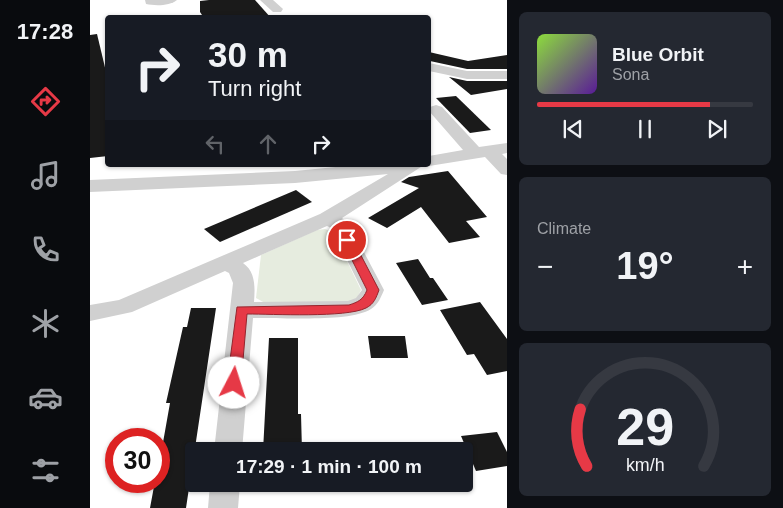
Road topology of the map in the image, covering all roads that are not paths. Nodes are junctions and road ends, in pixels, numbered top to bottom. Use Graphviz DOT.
graph roads {
  1 [pos="171,0"];
  2 [pos="266,0"];
  3 [pos="150,2"];
  4 [pos="277,9"];
  5 [pos="431,67"];
  6 [pos="507,75"];
  7 [pos="436,110"];
  8 [pos="507,148"];
  9 [pos="482,152"];
  10 [pos="431,161"];
  11 [pos="410,168"];
  12 [pos="507,170"];
  13 [pos="90,186"];
  14 [pos="326,218"];
  15 [pos="226,262"];
  16 [pos="241,310"];
  17 [pos="90,313"];
  18 [pos="229,442"];
  19 [pos="224,492"];
  20 [pos="223,508"];
  1 -- 3 [label="street"];
  2 -- 4 [label="street"];
  5 -- 6 [label="street"];
  7 -- 9 [label="street"];
  8 -- 9 [label="street"];
  9 -- 10 [label="street"];
  9 -- 12 [label="street"];
  11 -- 13 [label="street"];
  11 -- 14 [label="street"];
  14 -- 15 [label="street"];
  14 -- 16 [label="street"];
  15 -- 16 [label="street"];
  15 -- 17 [label="street"];
  16 -- 18 [label="street"];
  19 -- 20 [label="street"];
}
